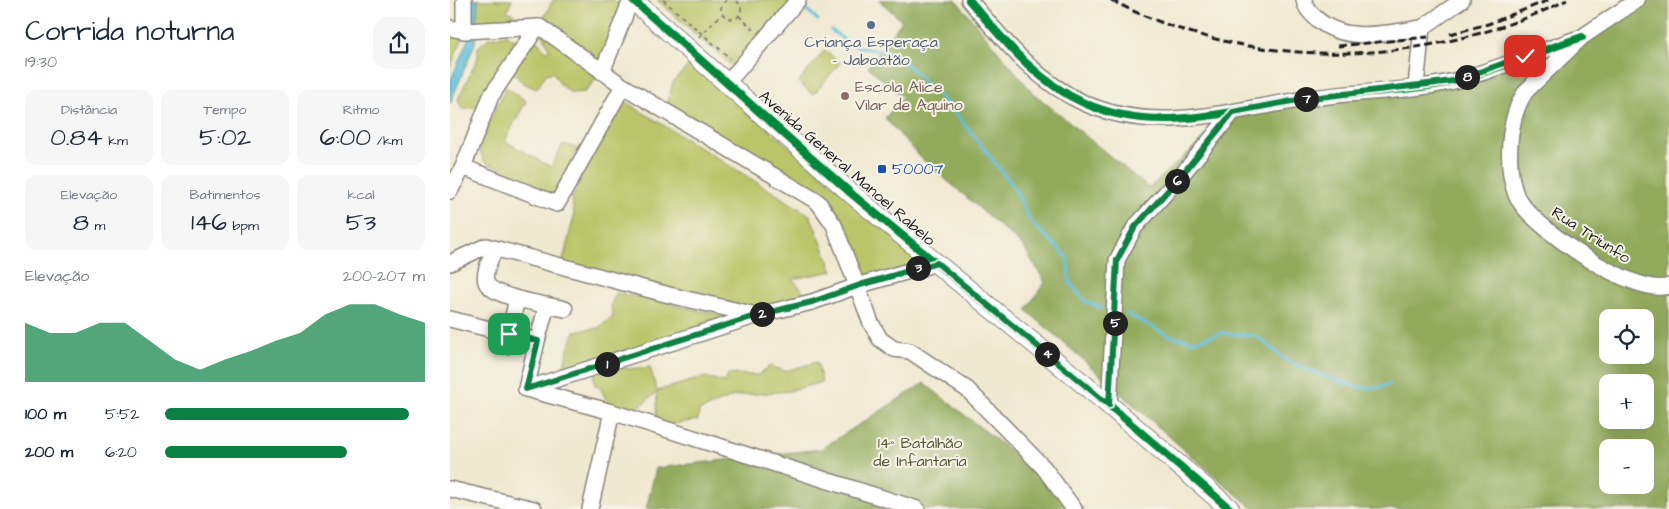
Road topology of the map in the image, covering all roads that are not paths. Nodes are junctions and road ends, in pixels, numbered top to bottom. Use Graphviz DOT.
graph roads {
  1 [pos="464,0"];
  2 [pos="632,0"];
  3 [pos="970,0"];
  4 [pos="1304,0"];
  5 [pos="1462,0"];
  6 [pos="1637,0"];
  7 [pos="795,1"];
  8 [pos="537,27"];
  9 [pos="1422,28"];
  10 [pos="464,30"];
  11 [pos="1582,37"];
  12 [pos="602,72"];
  13 [pos="727,82"];
  14 [pos="624,86"];
  15 [pos="1416,86"];
  16 [pos="1233,112"];
  17 [pos="463,167"];
  18 [pos="450,191"];
  19 [pos="495,249"];
  20 [pos="937,263"];
  21 [pos="450,264"];
  22 [pos="857,286"];
  23 [pos="1669,286"];
  24 [pos="517,299"];
  25 [pos="547,305"];
  26 [pos="565,309"];
  27 [pos="758,315"];
  28 [pos="450,319"];
  29 [pos="508,340"];
  30 [pos="538,341"];
  31 [pos="526,389"];
  32 [pos="1109,405"];
  33 [pos="612,412"];
  34 [pos="450,488"];
  35 [pos="534,509"];
  36 [pos="590,509"];
  37 [pos="917,509"];
  38 [pos="1074,509"];
  39 [pos="1230,509"];
  1 -- 10 [label="street"];
  2 -- 12 [label="street"];
  2 -- 13 [label="main road, Avenida General Manoel Rabelo"];
  3 -- 16 [label="street"];
  4 -- 9 [label="street"];
  5 -- 9 [label="street"];
  6 -- 11 [label="street, Rua Triunfo"];
  7 -- 13 [label="street"];
  8 -- 10 [label="street"];
  8 -- 12 [label="street"];
  8 -- 17 [label="street"];
  9 -- 15 [label="street"];
  11 -- 15 [label="street"];
  11 -- 23 [label="street, Rua Triunfo"];
  12 -- 14 [label="street"];
  13 -- 20 [label="main road, Avenida General Manoel Rabelo"];
  14 -- 17 [label="street"];
  14 -- 22 [label="street"];
  15 -- 16 [label="street"];
  16 -- 32 [label="street"];
  17 -- 18 [label="street"];
  19 -- 21 [label="street"];
  19 -- 24 [label="street"];
  19 -- 27 [label="street"];
  20 -- 22 [label="street"];
  20 -- 32 [label="main road, Avenida General Manoel Rabelo"];
  22 -- 27 [label="street"];
  22 -- 38 [label="street"];
  24 -- 25 [label="street"];
  24 -- 29 [label="street"];
  25 -- 26 [label="street"];
  25 -- 30 [label="street"];
  27 -- 31 [label="street"];
  28 -- 29 [label="street"];
  29 -- 30 [label="street"];
  30 -- 31 [label="street"];
  31 -- 33 [label="street"];
  32 -- 39 [label="main road, Avenida General Manoel Rabelo"];
  33 -- 36 [label="street"];
  33 -- 37 [label="street"];
  34 -- 35 [label="street"];
}
